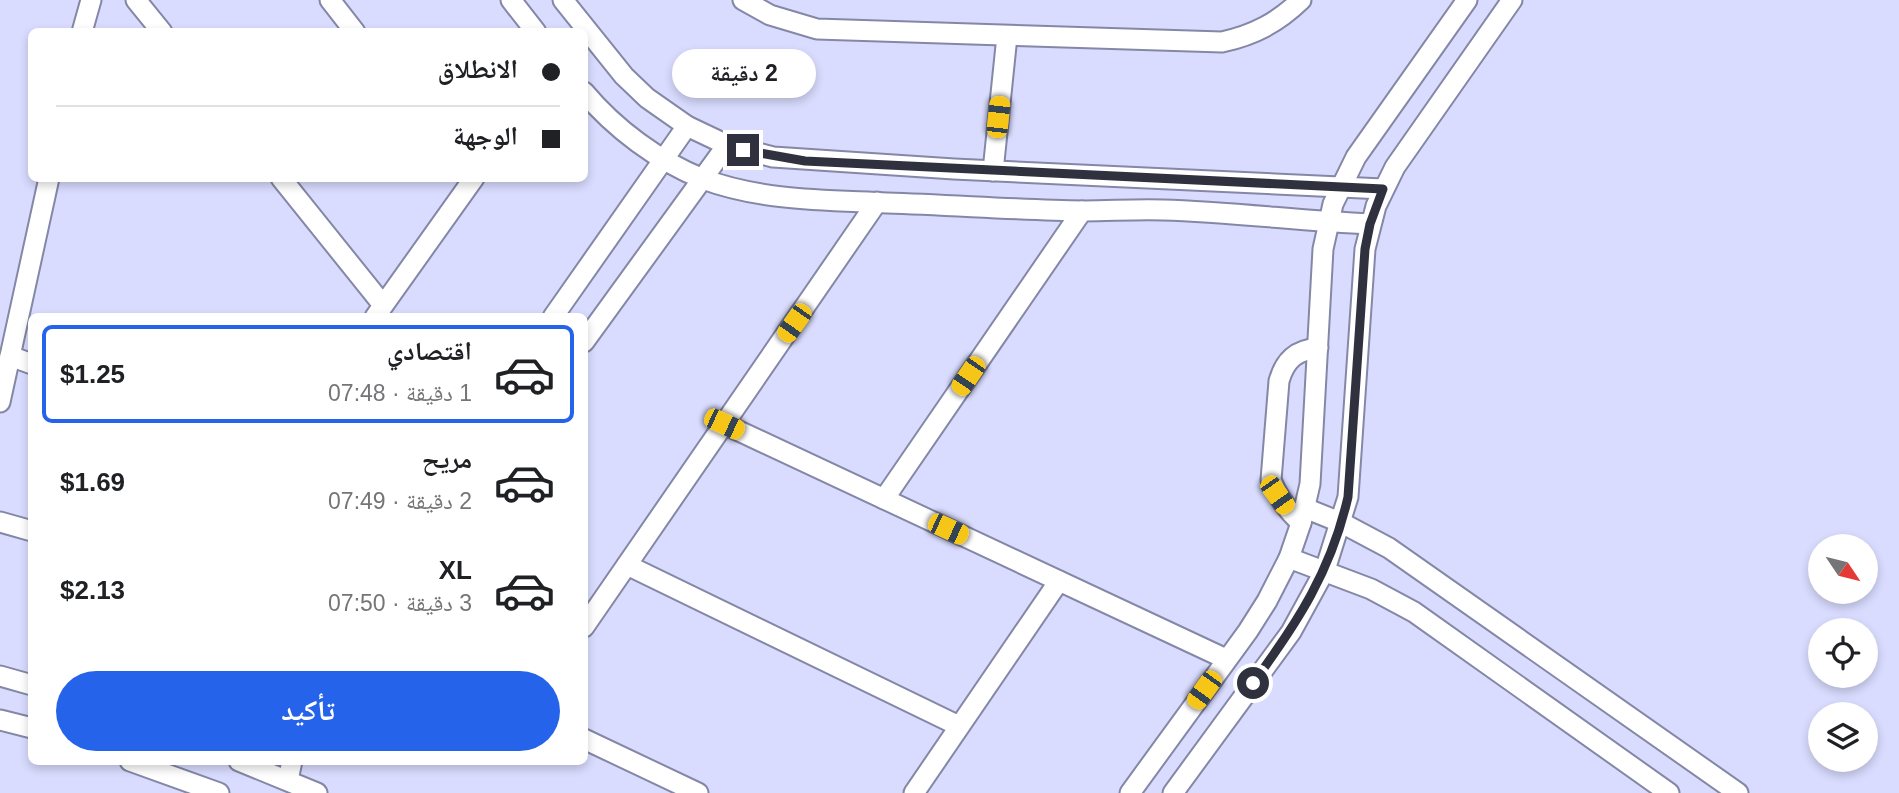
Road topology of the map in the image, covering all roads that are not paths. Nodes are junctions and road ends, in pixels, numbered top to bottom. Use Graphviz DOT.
graph roads {
  1 [pos="91,0"];
  2 [pos="136,0"];
  3 [pos="330,0"];
  4 [pos="511,0"];
  5 [pos="563,0"];
  6 [pos="743,0"];
  7 [pos="1301,0"];
  8 [pos="1467,0"];
  9 [pos="1512,0"];
  10 [pos="83,28"];
  11 [pos="159,28"];
  12 [pos="352,28"];
  13 [pos="533,28"];
  14 [pos="585,28"];
  15 [pos="588,31"];
  16 [pos="1006,36"];
  17 [pos="588,97"];
  18 [pos="687,126"];
  19 [pos="727,145"];
  20 [pos="664,159"];
  21 [pos="993,171"];
  22 [pos="703,179"];
  23 [pos="48,182"];
  24 [pos="284,182"];
  25 [pos="470,182"];
  26 [pos="1340,187"];
  27 [pos="1383,189"];
  28 [pos="877,202"];
  29 [pos="1082,211"];
  30 [pos="1328,222"];
  31 [pos="1370,224"];
  32 [pos="379,311"];
  33 [pos="556,313"];
  34 [pos="588,337"];
  35 [pos="1318,348"];
  36 [pos="10,356"];
  37 [pos="28,363"];
  38 [pos="0,402"];
  39 [pos="724,424"];
  40 [pos="884,499"];
  41 [pos="1303,515"];
  42 [pos="0,522"];
  43 [pos="1342,523"];
  44 [pos="28,530"];
  45 [pos="1289,558"];
  46 [pos="627,565"];
  47 [pos="1325,570"];
  48 [pos="1059,581"];
  49 [pos="588,621"];
  50 [pos="1226,659"];
  51 [pos="0,676"];
  52 [pos="28,684"];
  53 [pos="0,720"];
  54 [pos="959,726"];
  55 [pos="28,727"];
  56 [pos="588,741"];
  57 [pos="141,765"];
  58 [pos="259,765"];
  59 [pos="290,771"];
  60 [pos="219,793"];
  61 [pos="317,793"];
  62 [pos="698,793"];
  63 [pos="914,793"];
  64 [pos="1130,793"];
  65 [pos="1173,793"];
  66 [pos="1669,793"];
  67 [pos="1738,793"];
  1 -- 10 [label="street"];
  2 -- 11 [label="street"];
  3 -- 12 [label="street"];
  4 -- 13 [label="street"];
  5 -- 14 [label="street"];
  6 -- 16 [label="street"];
  7 -- 16 [label="street"];
  8 -- 26 [label="street"];
  9 -- 27 [label="street"];
  15 -- 18 [label="street"];
  16 -- 21 [label="street"];
  17 -- 20 [label="street"];
  18 -- 19 [label="street"];
  18 -- 20 [label="street"];
  19 -- 21 [label="street"];
  19 -- 22 [label="street"];
  20 -- 22 [label="street"];
  20 -- 33 [label="street"];
  21 -- 26 [label="street"];
  22 -- 28 [label="street"];
  22 -- 34 [label="street"];
  23 -- 36 [label="street"];
  24 -- 32 [label="street"];
  25 -- 32 [label="street"];
  26 -- 27 [label="street"];
  26 -- 30 [label="street"];
  27 -- 31 [label="street"];
  28 -- 29 [label="street"];
  28 -- 39 [label="street"];
  29 -- 30 [label="street"];
  29 -- 40 [label="street"];
  30 -- 31 [label="street"];
  30 -- 35 [label="street"];
  31 -- 43 [label="street"];
  35 -- 41 [label="street"];
  35 -- 41 [label="street"];
  36 -- 37 [label="street"];
  36 -- 38 [label="street"];
  39 -- 40 [label="street"];
  39 -- 46 [label="street"];
  40 -- 48 [label="street"];
  41 -- 43 [label="street"];
  41 -- 45 [label="street"];
  42 -- 44 [label="street"];
  43 -- 47 [label="street"];
  43 -- 67 [label="street"];
  45 -- 47 [label="street"];
  45 -- 50 [label="street"];
  46 -- 49 [label="street"];
  46 -- 54 [label="street"];
  47 -- 65 [label="street"];
  47 -- 66 [label="street"];
  48 -- 50 [label="street"];
  48 -- 54 [label="street"];
  50 -- 64 [label="street"];
  51 -- 52 [label="street"];
  53 -- 55 [label="street"];
  54 -- 63 [label="street"];
  56 -- 62 [label="street"];
  57 -- 60 [label="street"];
  58 -- 59 [label="street"];
  59 -- 61 [label="street"];
}
